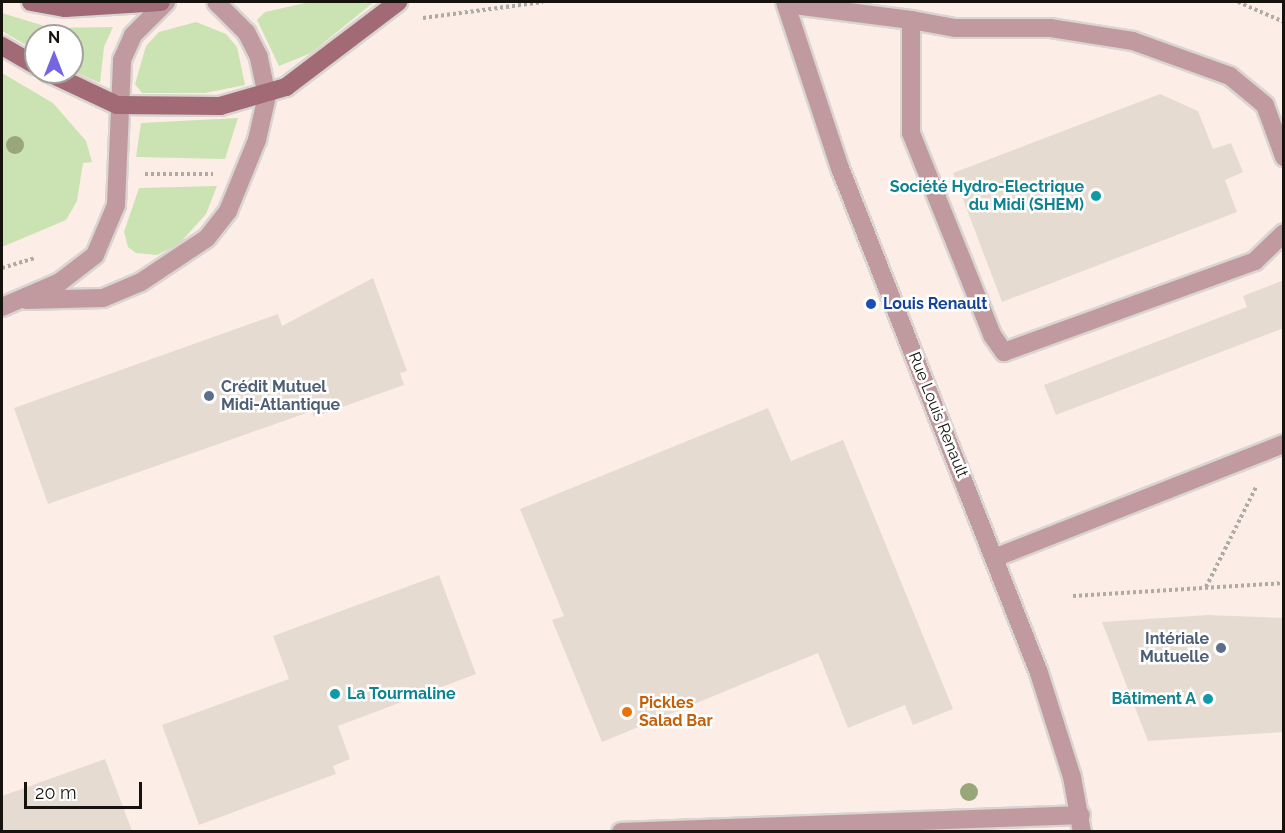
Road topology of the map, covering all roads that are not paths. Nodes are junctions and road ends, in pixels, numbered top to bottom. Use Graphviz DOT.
graph roads {
  1 [pos="31,2"];
  2 [pos="163,2"];
  3 [pos="216,2"];
  4 [pos="398,2"];
  5 [pos="785,3"];
  6 [pos="911,20"];
  7 [pos="2,46"];
  8 [pos="24,59"];
  9 [pos="72,84"];
  10 [pos="267,96"];
  11 [pos="117,105"];
  12 [pos="1284,157"];
  13 [pos="1284,233"];
  14 [pos="26,300"];
  15 [pos="2,307"];
  16 [pos="1280,446"];
  17 [pos="994,558"];
  18 [pos="1082,823"];
  19 [pos="621,831"];
  1 -- 2 [label="main road"];
  2 -- 11 [label="street"];
  3 -- 10 [label="street"];
  4 -- 10 [label="main road"];
  5 -- 6 [label="street"];
  5 -- 17 [label="street, Rue Louis Renault"];
  6 -- 12 [label="street"];
  6 -- 13 [label="street"];
  7 -- 8 [label="main road"];
  9 -- 11 [label="main road"];
  10 -- 11 [label="main road"];
  10 -- 14 [label="street"];
  11 -- 14 [label="street"];
  14 -- 15 [label="street"];
  16 -- 17 [label="street"];
  17 -- 18 [label="street, Rue Louis Renault"];
  18 -- 19 [label="street"];
}
